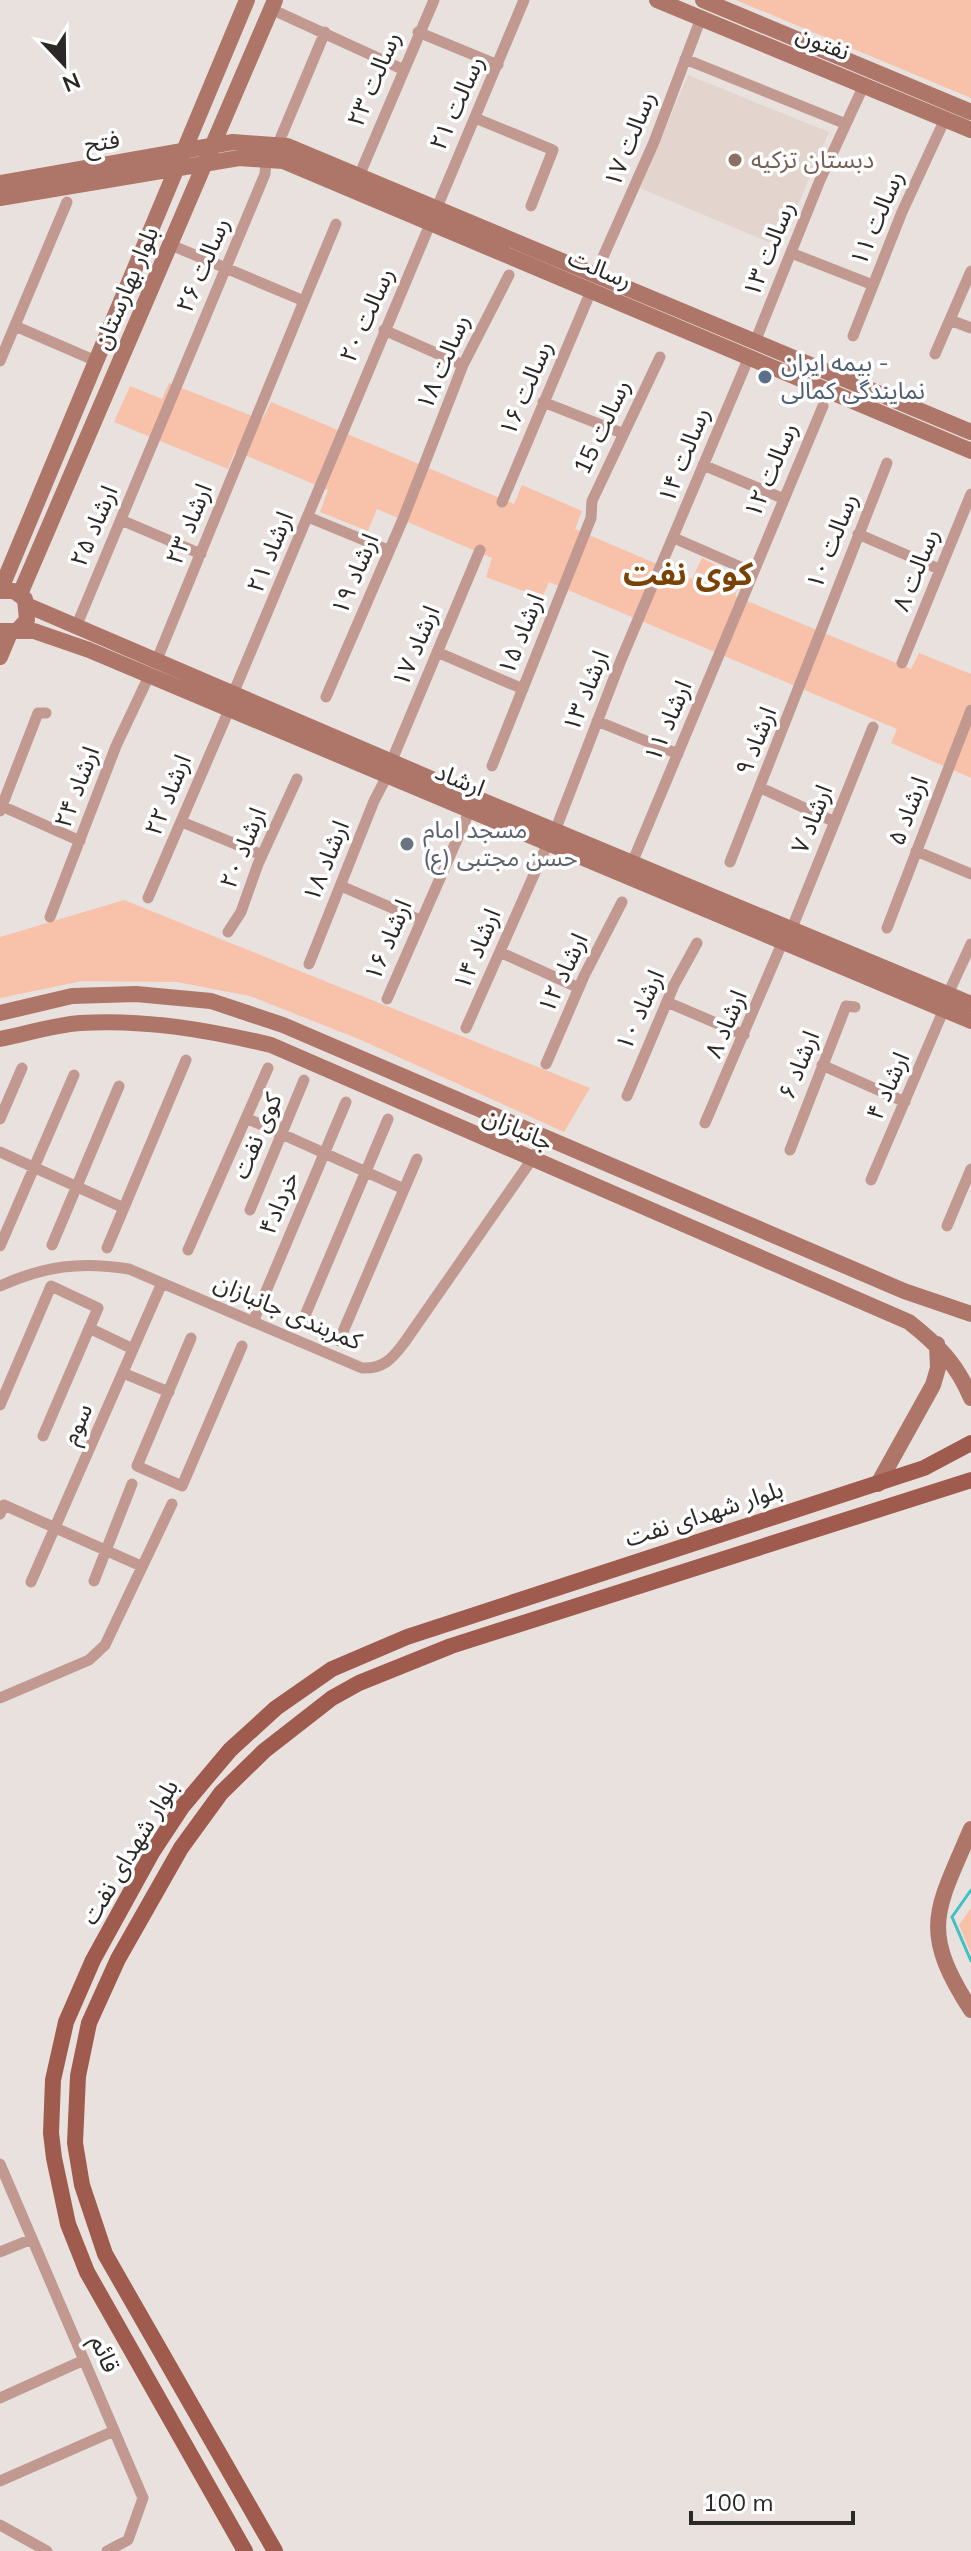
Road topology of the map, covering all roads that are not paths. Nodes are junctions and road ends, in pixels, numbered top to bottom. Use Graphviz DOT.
graph roads {
  1 [pos="247,0"];
  2 [pos="434,0"];
  3 [pos="524,0"];
  4 [pos="657,0"];
  5 [pos="703,0"];
  6 [pos="273,5"];
  7 [pos="701,18"];
  8 [pos="325,32"];
  9 [pos="418,32"];
  10 [pos="792,46"];
  11 [pos="685,59"];
  12 [pos="498,65"];
  13 [pos="402,69"];
  14 [pos="864,85"];
  15 [pos="971,112"];
  16 [pos="475,118"];
  17 [pos="945,119"];
  18 [pos="846,124"];
  19 [pos="971,130"];
  20 [pos="278,144"];
  21 [pos="213,146"];
  22 [pos="184,152"];
  23 [pos="266,159"];
  24 [pos="205,163"];
  25 [pos="177,169"];
  26 [pos="359,176"];
  27 [pos="0,183"];
  28 [pos="0,198"];
  29 [pos="67,202"];
  30 [pos="531,206"];
  31 [pos="435,216"];
  32 [pos="336,224"];
  33 [pos="171,245"];
  34 [pos="791,253"];
  35 [pos="226,268"];
  36 [pos="971,271"];
  37 [pos="509,275"];
  38 [pos="593,283"];
  39 [pos="873,285"];
  40 [pos="305,298"];
  41 [pos="950,320"];
  42 [pos="15,326"];
  43 [pos="971,328"];
  44 [pos="384,330"];
  45 [pos="853,336"];
  46 [pos="752,349"];
  47 [pos="935,354"];
  48 [pos="660,357"];
  49 [pos="0,361"];
  50 [pos="96,361"];
  51 [pos="463,365"];
  52 [pos="543,402"];
  53 [pos="823,406"];
  54 [pos="344,425"];
  55 [pos="971,432"];
  56 [pos="622,433"];
  57 [pos="154,441"];
  58 [pos="971,451"];
  59 [pos="887,463"];
  60 [pos="703,465"];
  61 [pos="423,469"];
  62 [pos="971,494"];
  63 [pos="782,498"];
  64 [pos="502,502"];
  65 [pos="308,517"];
  66 [pos="591,518"];
  67 [pos="121,520"];
  68 [pos="858,534"];
  69 [pos="674,538"];
  70 [pos="388,550"];
  71 [pos="480,550"];
  72 [pos="201,554"];
  73 [pos="939,569"];
  74 [pos="661,570"];
  75 [pos="752,572"];
  76 [pos="0,591"];
  77 [pos="742,596"];
  78 [pos="24,600"];
  79 [pos="76,627"];
  80 [pos="9,632"];
  81 [pos="818,635"];
  82 [pos="437,652"];
  83 [pos="0,657"];
  84 [pos="902,663"];
  85 [pos="153,669"];
  86 [pos="523,689"];
  87 [pos="326,697"];
  88 [pos="231,702"];
  89 [pos="971,710"];
  90 [pos="46,713"];
  91 [pos="597,721"];
  92 [pos="873,727"];
  93 [pos="678,754"];
  94 [pos="492,766"];
  95 [pos="389,768"];
  96 [pos="297,779"];
  97 [pos="433,787"];
  98 [pos="761,788"];
  99 [pos="1,809"];
  100 [pos="470,810"];
  101 [pos="182,822"];
  102 [pos="835,822"];
  103 [pos="552,837"];
  104 [pos="80,841"];
  105 [pos="916,851"];
  106 [pos="589,852"];
  107 [pos="262,855"];
  108 [pos="730,862"];
  109 [pos="632,863"];
  110 [pos="971,874"];
  111 [pos="341,886"];
  112 [pos="148,898"];
  113 [pos="622,902"];
  114 [pos="50,917"];
  115 [pos="747,918"];
  116 [pos="420,920"];
  117 [pos="887,928"];
  118 [pos="228,932"];
  119 [pos="788,934"];
  120 [pos="697,943"];
  121 [pos="971,944"];
  122 [pos="502,953"];
  123 [pos="309,964"];
  124 [pos="579,988"];
  125 [pos="387,999"];
  126 [pos="667,1002"];
  127 [pos="946,1002"];
  128 [pos="971,1004"];
  129 [pos="855,1007"];
  130 [pos="0,1013"];
  131 [pos="971,1021"];
  132 [pos="466,1028"];
  133 [pos="744,1035"];
  134 [pos="0,1039"];
  135 [pos="186,1060"];
  136 [pos="546,1064"];
  137 [pos="822,1065"];
  138 [pos="22,1068"];
  139 [pos="268,1068"];
  140 [pos="74,1075"];
  141 [pos="304,1080"];
  142 [pos="119,1086"];
  143 [pos="627,1096"];
  144 [pos="4,1101"];
  145 [pos="346,1102"];
  146 [pos="905,1102"];
  147 [pos="246,1118"];
  148 [pos="0,1119"];
  149 [pos="388,1119"];
  150 [pos="705,1123"];
  151 [pos="281,1134"];
  152 [pos="546,1139"];
  153 [pos="790,1150"];
  154 [pos="0,1152"];
  155 [pos="324,1153"];
  156 [pos="417,1159"];
  157 [pos="532,1161"];
  158 [pos="34,1167"];
  159 [pos="971,1169"];
  160 [pos="366,1172"];
  161 [pos="871,1180"];
  162 [pos="77,1187"];
  163 [pos="404,1189"];
  164 [pos="124,1208"];
  165 [pos="250,1210"];
  166 [pos="947,1226"];
  167 [pos="52,1245"];
  168 [pos="0,1246"];
  169 [pos="107,1248"];
  170 [pos="188,1250"];
  171 [pos="162,1283"];
  172 [pos="0,1286"];
  173 [pos="971,1314"];
  174 [pos="253,1322"];
  175 [pos="301,1325"];
  176 [pos="89,1328"];
  177 [pos="191,1338"];
  178 [pos="339,1341"];
  179 [pos="937,1344"];
  180 [pos="242,1346"];
  181 [pos="133,1349"];
  182 [pos="123,1373"];
  183 [pos="169,1392"];
  184 [pos="971,1398"];
  185 [pos="0,1405"];
  186 [pos="43,1436"];
  187 [pos="971,1443"];
  188 [pos="971,1480"];
  189 [pos="132,1484"];
  190 [pos="878,1484"];
  191 [pos="172,1504"];
  192 [pos="0,1514"];
  193 [pos="56,1526"];
  194 [pos="107,1550"];
  195 [pos="141,1566"];
  196 [pos="94,1581"];
  197 [pos="31,1582"];
  198 [pos="0,1698"];
  199 [pos="971,1829"];
  200 [pos="971,2010"];
  201 [pos="0,2164"];
  202 [pos="32,2239"];
  203 [pos="0,2252"];
  204 [pos="84,2360"];
  205 [pos="0,2398"];
  206 [pos="114,2431"];
  207 [pos="0,2481"];
  208 [pos="0,2525"];
  209 [pos="47,2551"];
  210 [pos="107,2551"];
  211 [pos="245,2551"];
  212 [pos="275,2551"];
  1 -- 22 [label="street, بلوار بهارستان"];
  2 -- 9 [label="street, رسالت ۲۳"];
  3 -- 12 [label="street, رسالت ۲۱"];
  4 -- 7 [label="street, نفتون"];
  5 -- 10 [label="street, نفتون"];
  6 -- 8 [label="street"];
  6 -- 21 [label="street, بلوار بهارستان"];
  7 -- 10 [label="street, نفتون"];
  7 -- 11 [label="street, رسالت ۱۷"];
  8 -- 13 [label="street"];
  8 -- 20 [label="street"];
  9 -- 12 [label="street"];
  9 -- 13 [label="street, رسالت ۲۳"];
  10 -- 14 [label="street, نفتون"];
  10 -- 15 [label="street, نفتون"];
  11 -- 18 [label="street"];
  11 -- 38 [label="street, رسالت ۱۷"];
  12 -- 16 [label="street, رسالت ۲۱"];
  13 -- 26 [label="street, رسالت ۲۳"];
  14 -- 17 [label="street, نفتون"];
  14 -- 18 [label="street, رسالت ۱۳"];
  16 -- 30 [label="street"];
  16 -- 31 [label="street, رسالت ۲۱"];
  17 -- 19 [label="street, نفتون"];
  17 -- 39 [label="street, رسالت ۱۱"];
  18 -- 34 [label="street, رسالت ۱۳"];
  20 -- 21 [label="street, رسالت"];
  20 -- 26 [label="street, رسالت"];
  21 -- 22 [label="street, فتح"];
  21 -- 24 [label="street, بلوار بهارستان"];
  22 -- 25 [label="street, بلوار بهارستان"];
  22 -- 27 [label="street, فتح"];
  23 -- 24 [label="street, رسالت"];
  23 -- 31 [label="street, رسالت"];
  23 -- 35 [label="street, رسالت ۲۶"];
  24 -- 25 [label="street, فتح"];
  24 -- 33 [label="street, بلوار بهارستان"];
  25 -- 28 [label="street, فتح"];
  25 -- 50 [label="street, بلوار بهارستان"];
  26 -- 31 [label="street, رسالت"];
  29 -- 42 [label="street"];
  31 -- 38 [label="street, رسالت"];
  31 -- 44 [label="street, رسالت ٢٠"];
  32 -- 40 [label="street, ارشاد ۲۳"];
  33 -- 35 [label="street"];
  33 -- 78 [label="street, بلوار بهارستان"];
  34 -- 39 [label="street"];
  34 -- 46 [label="street, رسالت ۱۳"];
  35 -- 40 [label="street"];
  35 -- 57 [label="street, رسالت ۲۶"];
  36 -- 41 [label="street"];
  37 -- 51 [label="street, رسالت ۱۸"];
  38 -- 46 [label="street, رسالت"];
  38 -- 52 [label="street, رسالت ۱۶"];
  39 -- 45 [label="street, رسالت ۱۱"];
  40 -- 72 [label="street, ارشاد ۲۳"];
  41 -- 43 [label="street"];
  41 -- 47 [label="street"];
  42 -- 49 [label="street"];
  42 -- 50 [label="street"];
  44 -- 51 [label="street"];
  44 -- 54 [label="street, رسالت ٢٠"];
  46 -- 55 [label="street, رسالت"];
  46 -- 58 [label="street, رسالت"];
  46 -- 60 [label="street, رسالت ۱۴"];
  48 -- 56 [label="street, رسالت 15"];
  50 -- 76 [label="street, بلوار بهارستان"];
  51 -- 61 [label="street, رسالت ۱۸"];
  52 -- 56 [label="street"];
  52 -- 64 [label="street, رسالت ۱۶"];
  53 -- 63 [label="street, رسالت ۱۲"];
  54 -- 65 [label="street, ارشاد ۲۱"];
  56 -- 66 [label="street, رسالت 15"];
  57 -- 67 [label="street, ارشاد ۲۵"];
  59 -- 68 [label="street, رسالت ۱۰"];
  60 -- 63 [label="street"];
  60 -- 69 [label="street, رسالت ۱۴"];
  61 -- 70 [label="street, ارشاد ۱۹"];
  62 -- 73 [label="street, رسالت ۸"];
  63 -- 75 [label="street, رسالت ۱۲"];
  65 -- 70 [label="street"];
  65 -- 88 [label="street, ارشاد ۲۱"];
  66 -- 86 [label="street, ارشاد ۱۵"];
  67 -- 72 [label="street"];
  67 -- 79 [label="street, ارشاد ۲۵"];
  68 -- 73 [label="street"];
  68 -- 81 [label="street, رسالت ۱۰"];
  69 -- 74 [label="street, رسالت ۱۴"];
  69 -- 75 [label="street"];
  70 -- 87 [label="street, ارشاد ۱۹"];
  71 -- 82 [label="street, ارشاد ۱۷"];
  72 -- 85 [label="street, ارشاد ۲۳"];
  73 -- 84 [label="street, رسالت ۸"];
  74 -- 91 [label="street, ارشاد ۱۳"];
  75 -- 77 [label="street, رسالت ۱۲"];
  76 -- 78 [label="street, ارشاد"];
  77 -- 93 [label="street, ارشاد ۱۱"];
  78 -- 79 [label="street, ارشاد"];
  78 -- 80 [label="street, بلوار بهارستان"];
  79 -- 85 [label="street, ارشاد"];
  80 -- 83 [label="street, بلوار بهارستان"];
  80 -- 85 [label="street, ارشاد"];
  81 -- 98 [label="street, ارشاد ۹"];
  82 -- 86 [label="street"];
  82 -- 95 [label="street, ارشاد ۱۷"];
  85 -- 88 [label="street, ارشاد"];
  85 -- 104 [label="street, ارشاد ۲۴"];
  86 -- 94 [label="street, ارشاد ۱۵"];
  88 -- 95 [label="street, ارشاد"];
  88 -- 101 [label="street, ارشاد ۲۲"];
  89 -- 105 [label="street, ارشاد ۵"];
  90 -- 99 [label="street"];
  91 -- 93 [label="street"];
  91 -- 103 [label="street, ارشاد ۱۳"];
  92 -- 102 [label="street, ارشاد ۷"];
  93 -- 109 [label="street, ارشاد ۱۱"];
  95 -- 97 [label="street, ارشاد"];
  95 -- 111 [label="street, ارشاد ۱۸"];
  96 -- 107 [label="street, ارشاد ۲۰"];
  97 -- 100 [label="street, ارشاد"];
  97 -- 103 [label="street, ارشاد"];
  98 -- 102 [label="street"];
  98 -- 108 [label="street, ارشاد ۹"];
  99 -- 104 [label="street"];
  100 -- 103 [label="street, ارشاد"];
  100 -- 116 [label="street, ارشاد ۱۶"];
  101 -- 107 [label="street"];
  101 -- 112 [label="street, ارشاد ۲۲"];
  102 -- 119 [label="street, ارشاد ۷"];
  103 -- 106 [label="street, ارشاد"];
  103 -- 122 [label="street, ارشاد ۱۴"];
  104 -- 114 [label="street, ارشاد ۲۴"];
  105 -- 110 [label="street"];
  105 -- 117 [label="street, ارشاد ۵"];
  106 -- 109 [label="street, ارشاد"];
  106 -- 115 [label="street, ارشاد"];
  107 -- 118 [label="street, ارشاد ۲۰"];
  109 -- 115 [label="street, ارشاد"];
  111 -- 116 [label="street"];
  111 -- 123 [label="street, ارشاد ۱۸"];
  113 -- 124 [label="street, ارشاد ۱۲"];
  115 -- 119 [label="street, ارشاد"];
  116 -- 125 [label="street, ارشاد ۱۶"];
  119 -- 127 [label="street, ارشاد"];
  119 -- 133 [label="street, ارشاد ۸"];
  120 -- 126 [label="street, ارشاد ۱۰"];
  121 -- 127 [label="street, ارشاد ۴"];
  122 -- 124 [label="street"];
  122 -- 132 [label="street, ارشاد ۱۴"];
  124 -- 136 [label="street, ارشاد ۱۲"];
  126 -- 133 [label="street"];
  126 -- 143 [label="street, ارشاد ۱۰"];
  127 -- 128 [label="street, ارشاد"];
  127 -- 131 [label="street, ارشاد"];
  127 -- 146 [label="street, ارشاد ۴"];
  129 -- 137 [label="street, ارشاد ۶"];
  130 -- 152 [label="street, جانبازان"];
  133 -- 150 [label="street, ارشاد ۸"];
  134 -- 157 [label="street, جانبازان"];
  135 -- 164 [label="street"];
  137 -- 146 [label="street"];
  137 -- 153 [label="street, ارشاد ۶"];
  138 -- 144 [label="street"];
  139 -- 147 [label="street"];
  140 -- 158 [label="street"];
  141 -- 151 [label="street, کوی نفت"];
  142 -- 162 [label="street"];
  144 -- 148 [label="street"];
  145 -- 155 [label="street, خرداد۴"];
  146 -- 161 [label="street, ارشاد ۴"];
  147 -- 151 [label="street"];
  147 -- 170 [label="street"];
  149 -- 160 [label="street"];
  151 -- 155 [label="street"];
  151 -- 165 [label="street, کوی نفت"];
  152 -- 157 [label="street, کمربندی جانبازان"];
  152 -- 173 [label="street, جانبازان"];
  154 -- 158 [label="street"];
  155 -- 160 [label="street"];
  155 -- 174 [label="street, خرداد۴"];
  156 -- 163 [label="street"];
  157 -- 174 [label="street, کمربندی جانبازان"];
  157 -- 179 [label="street, جانبازان"];
  158 -- 162 [label="street"];
  158 -- 168 [label="street"];
  159 -- 166 [label="street"];
  160 -- 163 [label="street"];
  160 -- 175 [label="street"];
  162 -- 164 [label="street"];
  162 -- 167 [label="street"];
  163 -- 178 [label="street"];
  164 -- 169 [label="street"];
  171 -- 172 [label="street, کمربندی جانبازان"];
  171 -- 174 [label="street, کمربندی جانبازان"];
  171 -- 181 [label="street, سوم"];
  176 -- 181 [label="street"];
  176 -- 185 [label="street"];
  176 -- 186 [label="street"];
  177 -- 183 [label="street"];
  179 -- 184 [label="street, جانبازان"];
  179 -- 190 [label="street"];
  180 -- 183 [label="street"];
  181 -- 182 [label="street, سوم"];
  182 -- 183 [label="street"];
  182 -- 193 [label="street, سوم"];
  187 -- 190 [label="main road, بلوار شهدای نفت"];
  188 -- 212 [label="main road, بلوار شهدای نفت"];
  189 -- 194 [label="street"];
  190 -- 211 [label="main road, بلوار شهدای نفت"];
  191 -- 195 [label="street"];
  192 -- 193 [label="street"];
  193 -- 194 [label="street"];
  193 -- 197 [label="street, سوم"];
  194 -- 195 [label="street"];
  194 -- 196 [label="street"];
  195 -- 198 [label="street"];
  199 -- 200 [label="street"];
  201 -- 202 [label="street, قائم"];
  202 -- 203 [label="street"];
  202 -- 204 [label="street, قائم"];
  204 -- 205 [label="street"];
  204 -- 206 [label="street, قائم"];
  206 -- 207 [label="street"];
  206 -- 210 [label="street, قائم"];
  208 -- 209 [label="street"];
}
